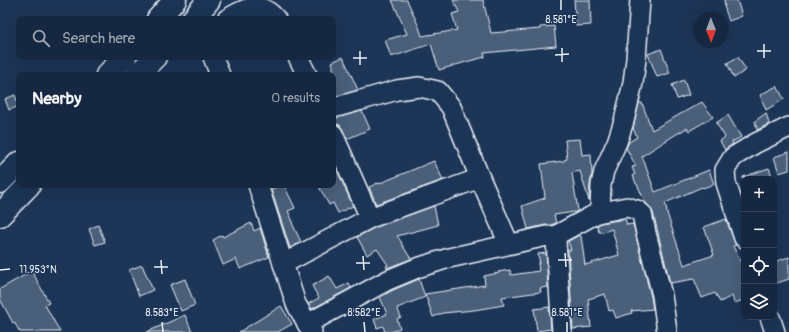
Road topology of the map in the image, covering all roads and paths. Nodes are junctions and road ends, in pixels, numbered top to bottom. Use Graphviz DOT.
graph roads {
  1 [pos="175,0"];
  2 [pos="640,0"];
  3 [pos="272,9"];
  4 [pos="161,16"];
  5 [pos="233,16"];
  6 [pos="122,60"];
  7 [pos="152,60"];
  8 [pos="214,60"];
  9 [pos="300,60"];
  10 [pos="110,72"];
  11 [pos="140,72"];
  12 [pos="219,72"];
  13 [pos="306,72"];
  14 [pos="336,107"];
  15 [pos="789,127"];
  16 [pos="336,141"];
  17 [pos="16,166"];
  18 [pos="480,178"];
  19 [pos="0,182"];
  20 [pos="26,188"];
  21 [pos="259,188"];
  22 [pos="597,213"];
  23 [pos="0,215"];
  24 [pos="370,218"];
  25 [pos="741,229"];
  26 [pos="553,237"];
  27 [pos="509,244"];
  28 [pos="283,264"];
  29 [pos="771,320"];
  30 [pos="309,328"];
  31 [pos="562,332"];
  32 [pos="667,332"];
  33 [pos="775,332"];
  1 -- 4 [label="main road"];
  2 -- 22 [label="street"];
  3 -- 5 [label="street"];
  6 -- 10 [label="main road"];
  7 -- 11 [label="main road"];
  8 -- 12 [label="street"];
  9 -- 13 [label="street"];
  14 -- 18 [label="street"];
  15 -- 25 [label="street"];
  16 -- 24 [label="street"];
  17 -- 19 [label="main road"];
  18 -- 24 [label="street"];
  18 -- 27 [label="street"];
  20 -- 23 [label="main road"];
  21 -- 28 [label="street"];
  22 -- 26 [label="street"];
  22 -- 32 [label="street"];
  24 -- 28 [label="street"];
  26 -- 27 [label="street"];
  26 -- 31 [label="street"];
  27 -- 30 [label="street"];
  28 -- 30 [label="street"];
  29 -- 33 [label="street"];
}
